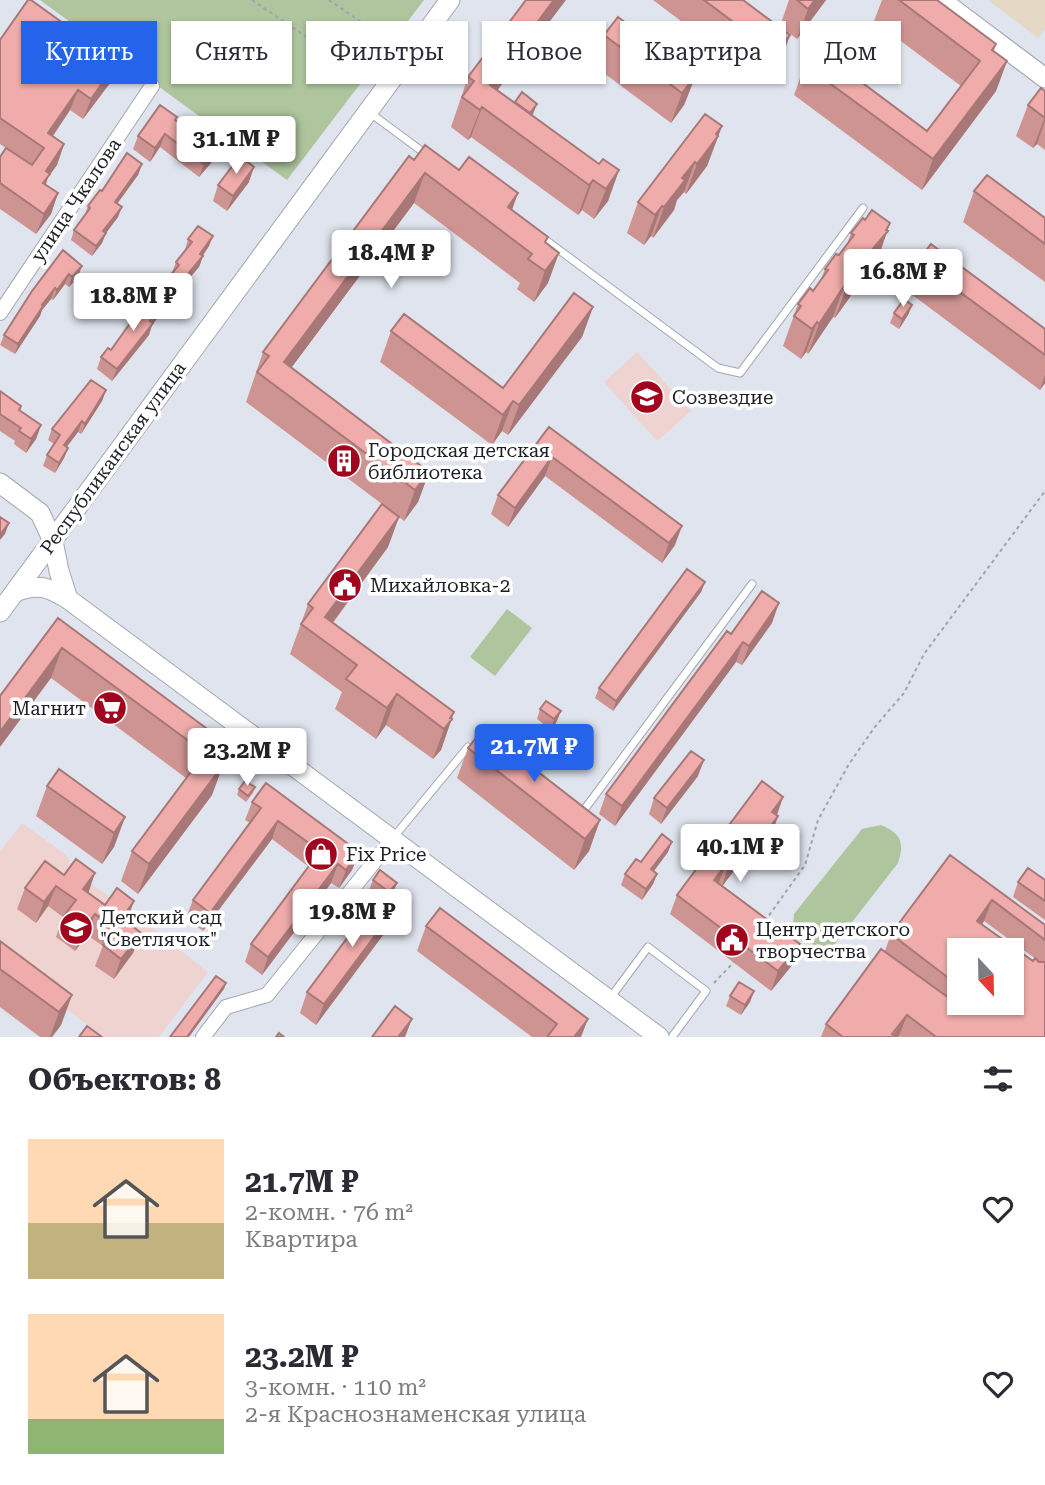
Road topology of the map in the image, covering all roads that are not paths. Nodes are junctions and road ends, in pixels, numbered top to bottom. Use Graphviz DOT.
graph roads {
  1 [pos="450,0"];
  2 [pos="941,0"];
  3 [pos="1045,78"];
  4 [pos="152,86"];
  5 [pos="368,112"];
  6 [pos="436,161"];
  7 [pos="863,208"];
  8 [pos="526,226"];
  9 [pos="0,313"];
  10 [pos="0,483"];
  11 [pos="78,508"];
  12 [pos="40,513"];
  13 [pos="53,541"];
  14 [pos="752,584"];
  15 [pos="15,592"];
  16 [pos="68,599"];
  17 [pos="0,612"];
  18 [pos="468,747"];
  19 [pos="573,824"];
  20 [pos="391,841"];
  21 [pos="609,1000"];
  22 [pos="203,1037"];
  23 [pos="659,1037"];
  24 [pos="671,1037"];
  1 -- 5 [label="street, Республиканская улица"];
  2 -- 3 [label="street"];
  4 -- 9 [label="street, улица Чкалова"];
  5 -- 6 [label="lane"];
  5 -- 11 [label="street, Республиканская улица"];
  7 -- 8 [label="lane"];
  10 -- 12 [label="street"];
  11 -- 12 [label="street"];
  11 -- 13 [label="street, Республиканская улица"];
  12 -- 13 [label="street"];
  13 -- 15 [label="street, Республиканская улица"];
  13 -- 16 [label="street"];
  14 -- 19 [label="lane"];
  15 -- 16 [label="street"];
  15 -- 17 [label="street, Республиканская улица"];
  16 -- 20 [label="street"];
  18 -- 20 [label="lane"];
  20 -- 21 [label="street"];
  20 -- 22 [label="street"];
  21 -- 23 [label="street"];
  21 -- 24 [label="lane"];
}
